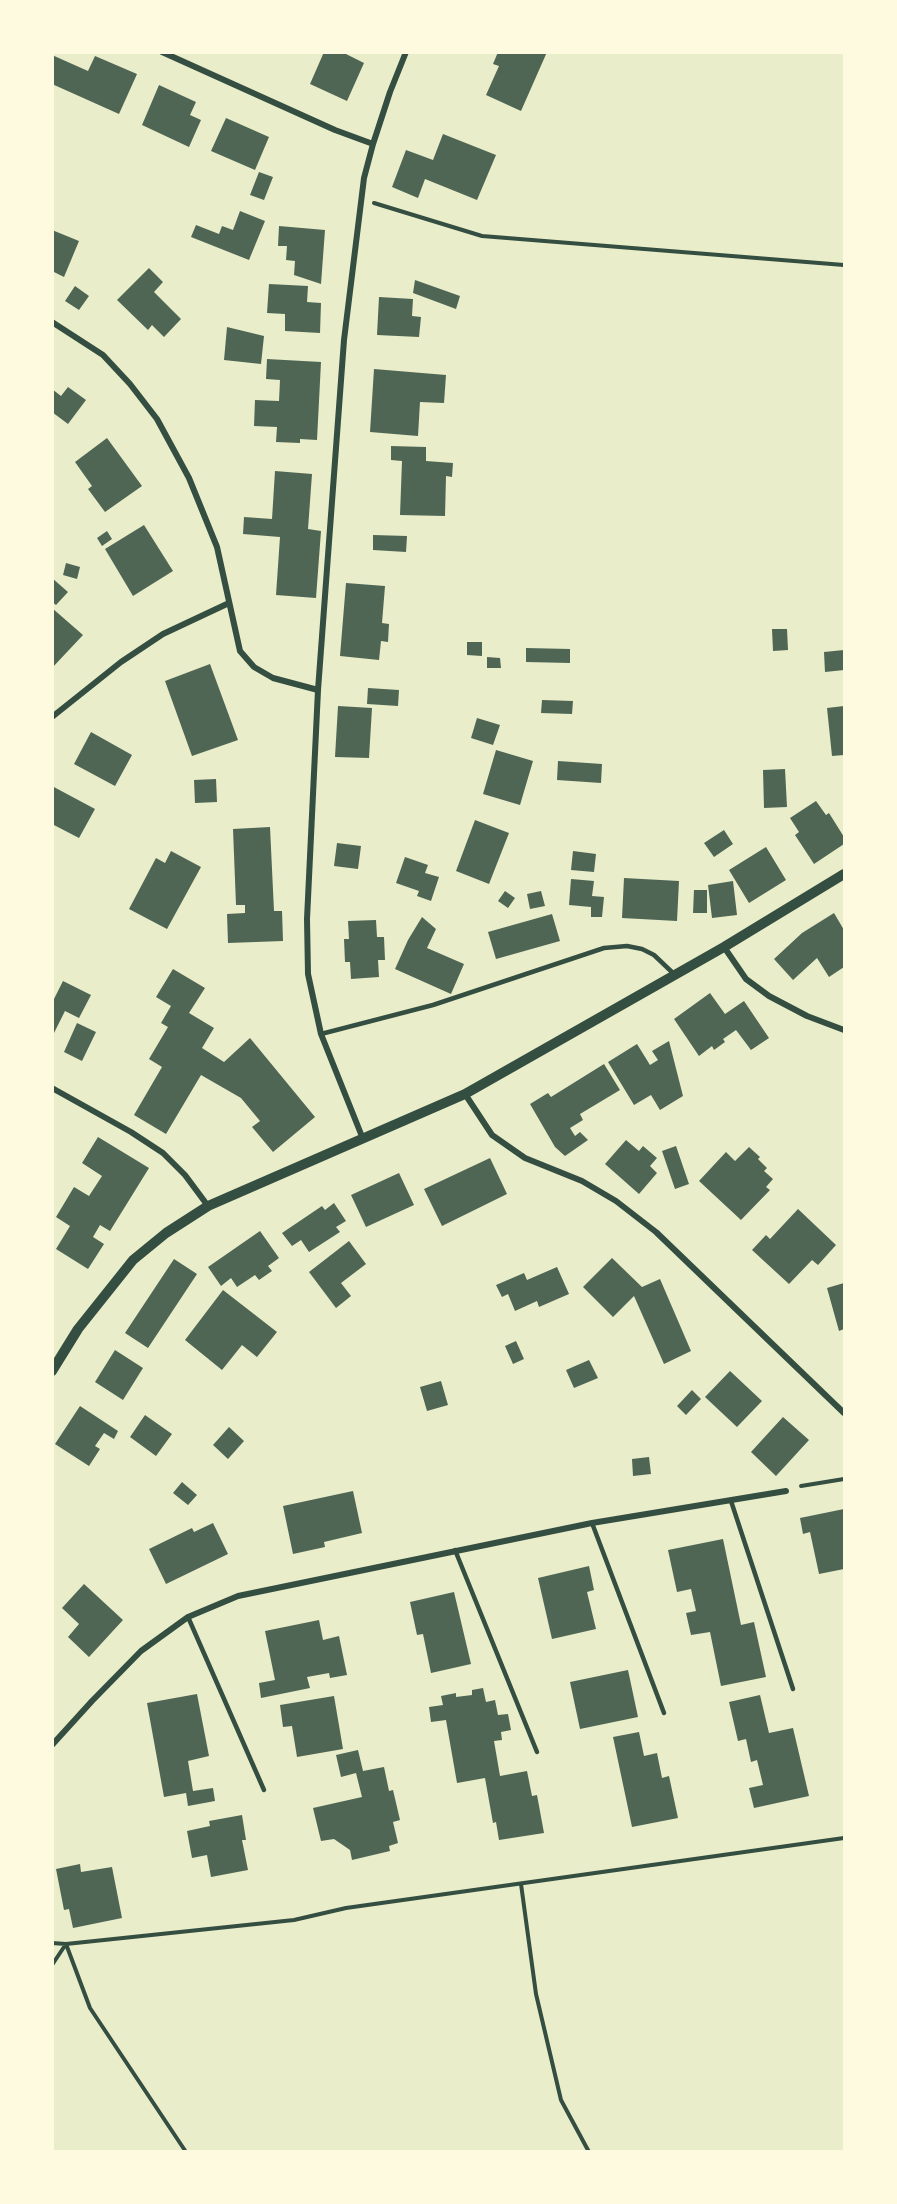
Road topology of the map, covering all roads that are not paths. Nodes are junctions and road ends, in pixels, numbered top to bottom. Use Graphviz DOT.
graph roads {
  1 [pos="162,52"];
  2 [pos="406,52"];
  3 [pos="373,144"];
  4 [pos="52,322"];
  5 [pos="229,603"];
  6 [pos="318,690"];
  7 [pos="52,717"];
  8 [pos="844,874"];
  9 [pos="724,947"];
  10 [pos="676,975"];
  11 [pos="844,1030"];
  12 [pos="321,1034"];
  13 [pos="52,1088"];
  14 [pos="465,1094"];
  15 [pos="363,1139"];
  16 [pos="208,1206"];
  17 [pos="52,1371"];
  18 [pos="844,1413"];
  19 [pos="786,1491"];
  20 [pos="731,1501"];
  21 [pos="592,1523"];
  22 [pos="455,1550"];
  23 [pos="188,1617"];
  24 [pos="793,1689"];
  25 [pos="664,1713"];
  26 [pos="52,1745"];
  27 [pos="537,1752"];
  28 [pos="264,1790"];
  1 -- 3 [label="street"];
  2 -- 3 [label="street"];
  3 -- 6 [label="street"];
  4 -- 5 [label="street"];
  5 -- 6 [label="street"];
  5 -- 7 [label="street"];
  6 -- 12 [label="street"];
  8 -- 9 [label="street"];
  9 -- 10 [label="street"];
  9 -- 11 [label="street"];
  10 -- 12 [label="lane"];
  10 -- 14 [label="street"];
  12 -- 15 [label="street"];
  13 -- 16 [label="street"];
  14 -- 15 [label="street"];
  14 -- 18 [label="street"];
  15 -- 16 [label="street"];
  16 -- 17 [label="street"];
  19 -- 20 [label="street"];
  20 -- 21 [label="street"];
  20 -- 24 [label="lane"];
  21 -- 22 [label="street"];
  21 -- 25 [label="lane"];
  22 -- 23 [label="street"];
  22 -- 27 [label="lane"];
  23 -- 26 [label="street"];
  23 -- 28 [label="lane"];
}
